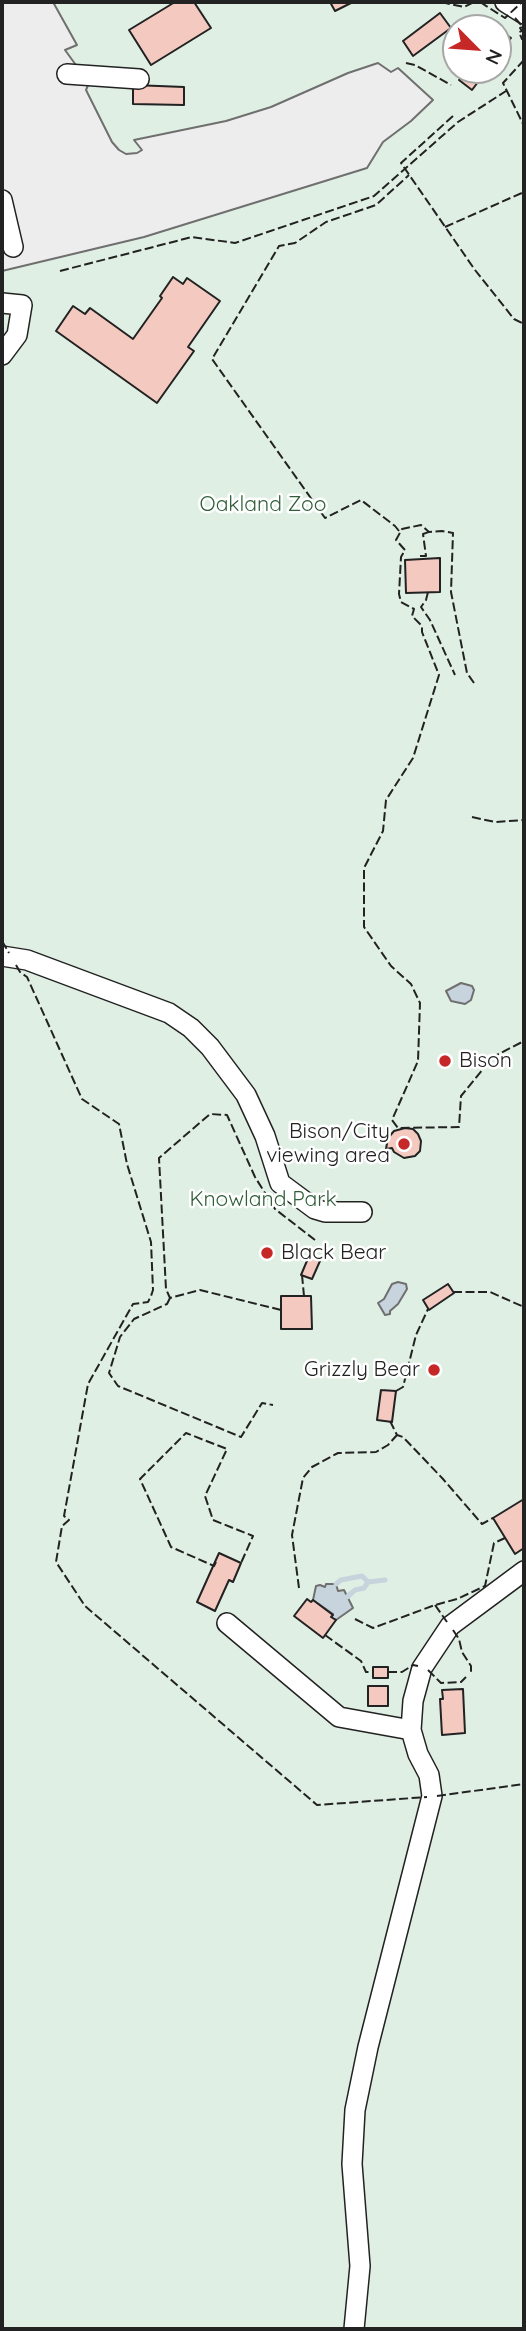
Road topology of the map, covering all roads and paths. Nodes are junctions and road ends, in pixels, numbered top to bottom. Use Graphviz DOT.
graph roads {
  1 [pos="505,2"];
  2 [pos="524,14"];
  3 [pos="67,74"];
  4 [pos="139,79"];
  5 [pos="2,200"];
  6 [pos="13,247"];
  7 [pos="2,303"];
  8 [pos="2,355"];
  9 [pos="2,956"];
  10 [pos="362,1212"];
  11 [pos="524,1571"];
  12 [pos="227,1623"];
  13 [pos="411,1730"];
  14 [pos="354,2329"];
  1 -- 2 [label="lane"];
  3 -- 4 [label="lane"];
  5 -- 6 [label="lane"];
  7 -- 8 [label="lane"];
  9 -- 10 [label="lane"];
  11 -- 13 [label="lane"];
  12 -- 13 [label="lane"];
  13 -- 14 [label="lane"];
}
